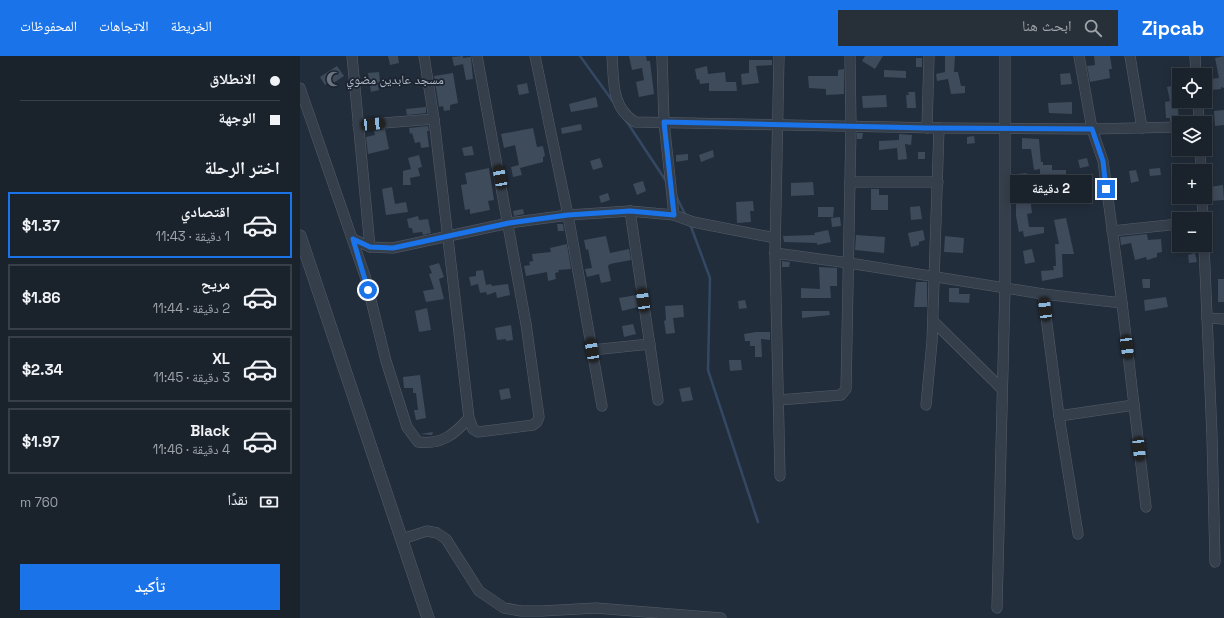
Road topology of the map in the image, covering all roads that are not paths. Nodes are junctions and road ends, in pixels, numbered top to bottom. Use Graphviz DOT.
graph roads {
  1 [pos="352,56"];
  2 [pos="424,56"];
  3 [pos="477,56"];
  4 [pos="535,56"];
  5 [pos="612,56"];
  6 [pos="662,56"];
  7 [pos="779,56"];
  8 [pos="850,56"];
  9 [pos="929,56"];
  10 [pos="1005,56"];
  11 [pos="1079,56"];
  12 [pos="1130,56"];
  13 [pos="1195,56"];
  14 [pos="1196,68"];
  15 [pos="300,88"];
  16 [pos="434,119"];
  17 [pos="664,122"];
  18 [pos="358,125"];
  19 [pos="778,125"];
  20 [pos="851,127"];
  21 [pos="1172,127"];
  22 [pos="927,128"];
  23 [pos="939,128"];
  24 [pos="1005,128"];
  25 [pos="1142,128"];
  26 [pos="1092,129"];
  27 [pos="850,182"];
  28 [pos="938,182"];
  29 [pos="630,211"];
  30 [pos="568,215"];
  31 [pos="674,215"];
  32 [pos="509,223"];
  33 [pos="1172,225"];
  34 [pos="1112,231"];
  35 [pos="300,236"];
  36 [pos="448,237"];
  37 [pos="775,238"];
  38 [pos="353,239"];
  39 [pos="370,247"];
  40 [pos="1204,252"];
  41 [pos="775,253"];
  42 [pos="849,263"];
  43 [pos="935,276"];
  44 [pos="1005,288"];
  45 [pos="1043,294"];
  46 [pos="1122,303"];
  47 [pos="1207,318"];
  48 [pos="1224,319"];
  49 [pos="933,321"];
  50 [pos="650,344"];
  51 [pos="592,350"];
  52 [pos="1002,389"];
  53 [pos="658,400"];
  54 [pos="779,400"];
  55 [pos="926,405"];
  56 [pos="1134,405"];
  57 [pos="602,406"];
  58 [pos="1059,416"];
  59 [pos="469,418"];
  60 [pos="780,476"];
  61 [pos="1146,507"];
  62 [pos="1078,534"];
  63 [pos="402,539"];
  64 [pos="1215,562"];
  65 [pos="997,608"];
  66 [pos="428,618"];
  67 [pos="721,618"];
  1 -- 18 [label="street"];
  2 -- 16 [label="street"];
  3 -- 32 [label="street"];
  4 -- 30 [label="street"];
  5 -- 17 [label="street"];
  6 -- 17 [label="street"];
  7 -- 19 [label="street"];
  8 -- 20 [label="street"];
  9 -- 22 [label="street"];
  10 -- 24 [label="street"];
  11 -- 26 [label="street"];
  12 -- 25 [label="street"];
  13 -- 14 [label="street"];
  15 -- 38 [label="street"];
  16 -- 18 [label="street"];
  16 -- 36 [label="street"];
  17 -- 19 [label="street"];
  17 -- 31 [label="street"];
  18 -- 39 [label="street"];
  19 -- 20 [label="street"];
  19 -- 37 [label="street"];
  20 -- 22 [label="street"];
  20 -- 27 [label="street"];
  21 -- 25 [label="street"];
  22 -- 23 [label="street"];
  23 -- 24 [label="street"];
  23 -- 28 [label="street"];
  24 -- 26 [label="street"];
  24 -- 44 [label="street"];
  25 -- 26 [label="street"];
  26 -- 34 [label="street"];
  27 -- 28 [label="street"];
  27 -- 42 [label="street"];
  28 -- 43 [label="street"];
  29 -- 30 [label="street"];
  29 -- 31 [label="street"];
  29 -- 50 [label="street"];
  30 -- 32 [label="street"];
  30 -- 51 [label="street"];
  31 -- 37 [label="street"];
  32 -- 36 [label="street"];
  32 -- 59 [label="street"];
  33 -- 34 [label="street"];
  34 -- 46 [label="street"];
  35 -- 63 [label="street"];
  36 -- 39 [label="street"];
  36 -- 59 [label="street"];
  37 -- 41 [label="street"];
  38 -- 39 [label="street"];
  38 -- 59 [label="street"];
  40 -- 47 [label="street"];
  41 -- 42 [label="street"];
  41 -- 54 [label="street"];
  42 -- 43 [label="street"];
  42 -- 54 [label="street"];
  43 -- 44 [label="street"];
  43 -- 49 [label="street"];
  44 -- 45 [label="street"];
  44 -- 52 [label="street"];
  45 -- 46 [label="street"];
  45 -- 58 [label="street"];
  46 -- 56 [label="street"];
  47 -- 48 [label="street"];
  47 -- 64 [label="street"];
  49 -- 52 [label="street"];
  49 -- 55 [label="street"];
  50 -- 51 [label="street"];
  50 -- 53 [label="street"];
  51 -- 57 [label="street"];
  52 -- 65 [label="street"];
  54 -- 60 [label="street"];
  56 -- 58 [label="street"];
  56 -- 61 [label="street"];
  58 -- 62 [label="street"];
  63 -- 66 [label="street"];
  63 -- 67 [label="street"];
}
